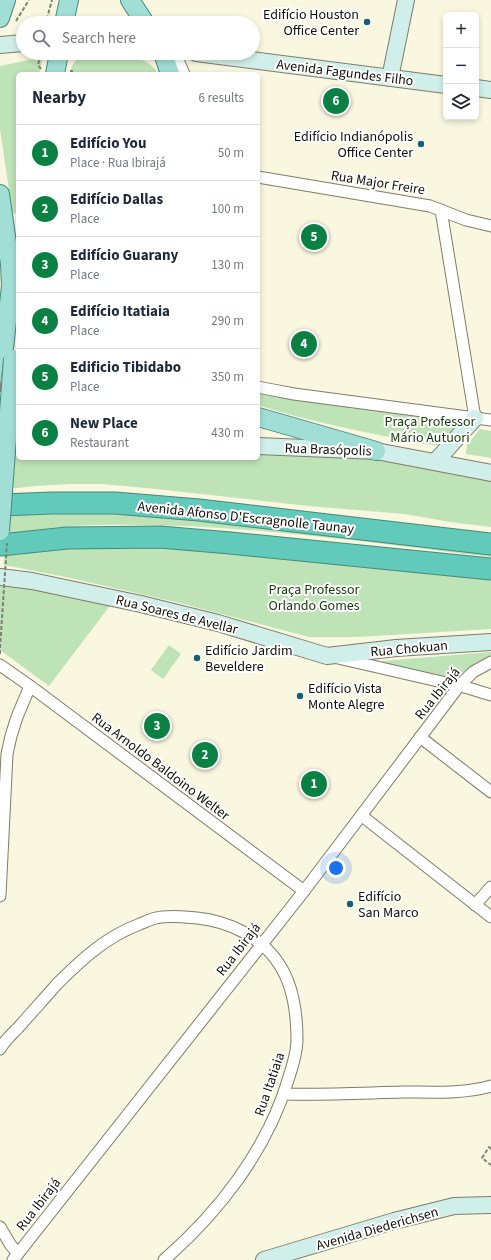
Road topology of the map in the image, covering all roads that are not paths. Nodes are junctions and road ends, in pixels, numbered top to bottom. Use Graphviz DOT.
graph roads {
  1 [pos="6,0"];
  2 [pos="69,0"];
  3 [pos="130,0"];
  4 [pos="406,0"];
  5 [pos="66,16"];
  6 [pos="140,16"];
  7 [pos="0,18"];
  8 [pos="16,44"];
  9 [pos="0,45"];
  10 [pos="59,60"];
  11 [pos="165,60"];
  12 [pos="178,60"];
  13 [pos="250,60"];
  14 [pos="60,72"];
  15 [pos="169,72"];
  16 [pos="183,72"];
  17 [pos="390,78"];
  18 [pos="443,85"];
  19 [pos="479,88"];
  20 [pos="491,90"];
  21 [pos="260,177"];
  22 [pos="0,194"];
  23 [pos="441,210"];
  24 [pos="491,226"];
  25 [pos="0,251"];
  26 [pos="11,286"];
  27 [pos="16,330"];
  28 [pos="8,359"];
  29 [pos="0,383"];
  30 [pos="260,387"];
  31 [pos="260,418"];
  32 [pos="475,418"];
  33 [pos="491,420"];
  34 [pos="260,446"];
  35 [pos="376,450"];
  36 [pos="435,462"];
  37 [pos="491,474"];
  38 [pos="0,505"];
  39 [pos="0,531"];
  40 [pos="491,544"];
  41 [pos="0,545"];
  42 [pos="491,569"];
  43 [pos="0,577"];
  44 [pos="491,642"];
  45 [pos="327,656"];
  46 [pos="491,662"];
  47 [pos="0,665"];
  48 [pos="30,686"];
  49 [pos="459,686"];
  50 [pos="491,695"];
  51 [pos="420,737"];
  52 [pos="491,792"];
  53 [pos="362,816"];
  54 [pos="491,887"];
  55 [pos="304,891"];
  56 [pos="0,896"];
  57 [pos="475,906"];
  58 [pos="491,917"];
  59 [pos="262,944"];
  60 [pos="1,1043"];
  61 [pos="491,1086"];
  62 [pos="284,1094"];
  63 [pos="491,1205"];
  64 [pos="0,1227"];
  65 [pos="16,1257"];
  66 [pos="164,1260"];
  67 [pos="264,1260"];
  1 -- 7 [label="main road"];
  2 -- 5 [label="main road"];
  3 -- 6 [label="main road"];
  4 -- 17 [label="street"];
  8 -- 9 [label="street"];
  10 -- 14 [label="main road"];
  11 -- 15 [label="main road"];
  12 -- 16 [label="street"];
  13 -- 17 [label="street, Avenida Fagundes Filho"];
  17 -- 18 [label="street, Avenida Fagundes Filho"];
  19 -- 20 [label="street"];
  21 -- 23 [label="street, Rua Major Freire"];
  22 -- 26 [label="main road"];
  23 -- 24 [label="street, Rua Major Freire"];
  23 -- 32 [label="street"];
  25 -- 26 [label="main road"];
  26 -- 28 [label="main road"];
  27 -- 28 [label="main road"];
  28 -- 29 [label="main road"];
  28 -- 39 [label="main road, bridge"];
  30 -- 32 [label="street"];
  31 -- 35 [label="main road"];
  32 -- 33 [label="street"];
  32 -- 36 [label="street"];
  34 -- 35 [label="street, Rua Brasópolis"];
  35 -- 36 [label="street, Rua Brasópolis"];
  36 -- 37 [label="street, Rua Brasópolis"];
  38 -- 40 [label="highway, Avenida Afonso D'Escragnolle Taunay"];
  41 -- 42 [label="highway, Avenida Afonso D'Escragnolle Taunay"];
  43 -- 45 [label="street, Rua Soares de Avellar"];
  44 -- 45 [label="street, Rua Chokuan"];
  45 -- 49 [label="street, Rua Soares de Avellar"];
  46 -- 49 [label="street, Rua Ibirajá"];
  47 -- 48 [label="street, Rua Arnoldo Baldoino Welter"];
  48 -- 55 [label="street, Rua Arnoldo Baldoino Welter"];
  48 -- 56 [label="street"];
  49 -- 50 [label="street, Rua Soares de Avellar"];
  49 -- 51 [label="street, Rua Ibirajá"];
  51 -- 52 [label="street"];
  51 -- 53 [label="street, Rua Ibirajá"];
  53 -- 55 [label="street, Rua Ibirajá"];
  53 -- 57 [label="street"];
  54 -- 57 [label="street"];
  55 -- 59 [label="street, Rua Ibirajá"];
  57 -- 58 [label="street"];
  59 -- 60 [label="street, Rua Itatiaia"];
  59 -- 62 [label="street, Rua Itatiaia"];
  59 -- 65 [label="street, Rua Ibirajá"];
  61 -- 62 [label="street"];
  62 -- 66 [label="street, Rua Itatiaia"];
  63 -- 67 [label="street, Avenida Diederichsen"];
  64 -- 65 [label="street"];
}
